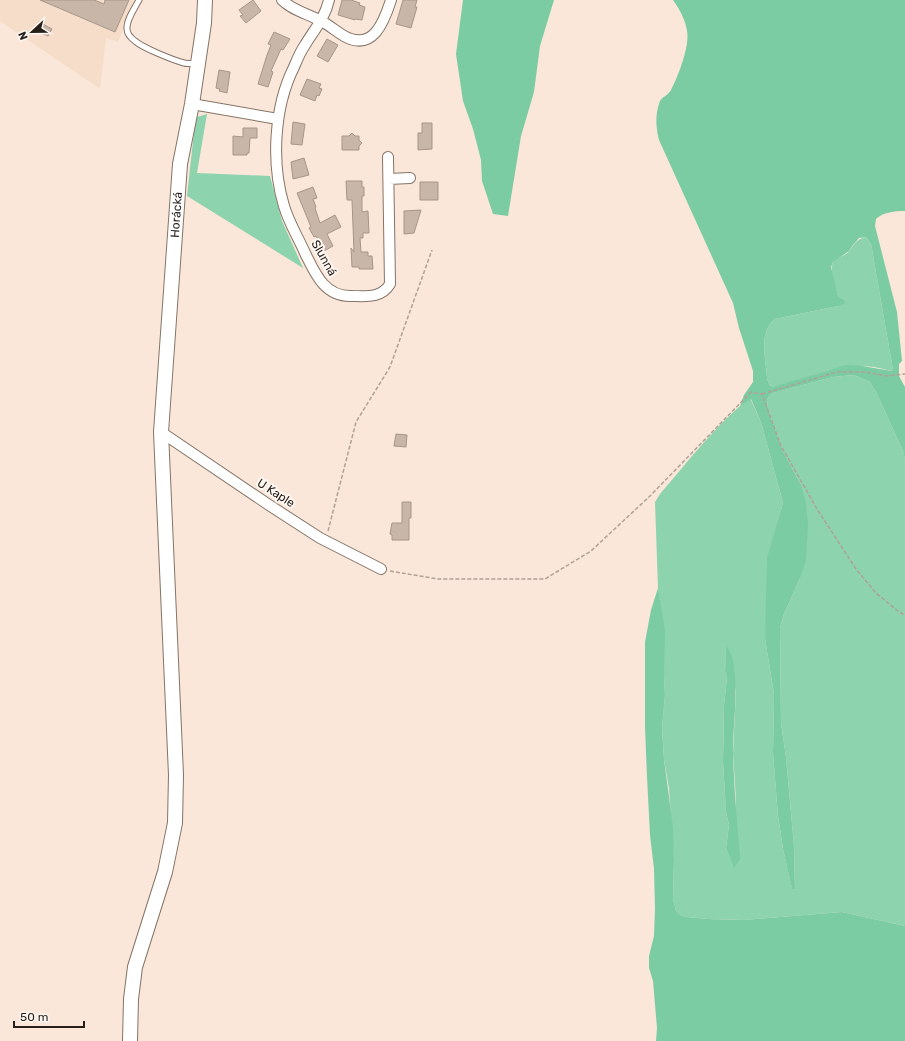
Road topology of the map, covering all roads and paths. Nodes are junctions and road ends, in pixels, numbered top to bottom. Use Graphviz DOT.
graph roads {
  1 [pos="139,0"];
  2 [pos="205,0"];
  3 [pos="282,0"];
  4 [pos="329,0"];
  5 [pos="391,0"];
  6 [pos="321,21"];
  7 [pos="198,62"];
  8 [pos="192,104"];
  9 [pos="278,119"];
  10 [pos="388,157"];
  11 [pos="410,178"];
  12 [pos="389,179"];
  13 [pos="432,250"];
  14 [pos="905,374"];
  15 [pos="762,394"];
  16 [pos="161,432"];
  17 [pos="320,538"];
  18 [pos="381,569"];
  19 [pos="905,615"];
  20 [pos="130,1041"];
  1 -- 7 [label="lane"];
  2 -- 7 [label="street, Horácká"];
  3 -- 6 [label="street"];
  4 -- 6 [label="street, Slunná"];
  5 -- 6 [label="street"];
  6 -- 9 [label="street, Slunná"];
  7 -- 8 [label="street, Horácká"];
  8 -- 9 [label="street"];
  8 -- 16 [label="street, Horácká"];
  9 -- 12 [label="street, Slunná"];
  10 -- 12 [label="street, Slunná"];
  11 -- 12 [label="street"];
  13 -- 17 [label="path"];
  14 -- 15 [label="path"];
  15 -- 18 [label="path"];
  15 -- 19 [label="path"];
  16 -- 17 [label="street, U Kaple"];
  16 -- 20 [label="street, Horácká"];
  17 -- 18 [label="street, U Kaple"];
}
